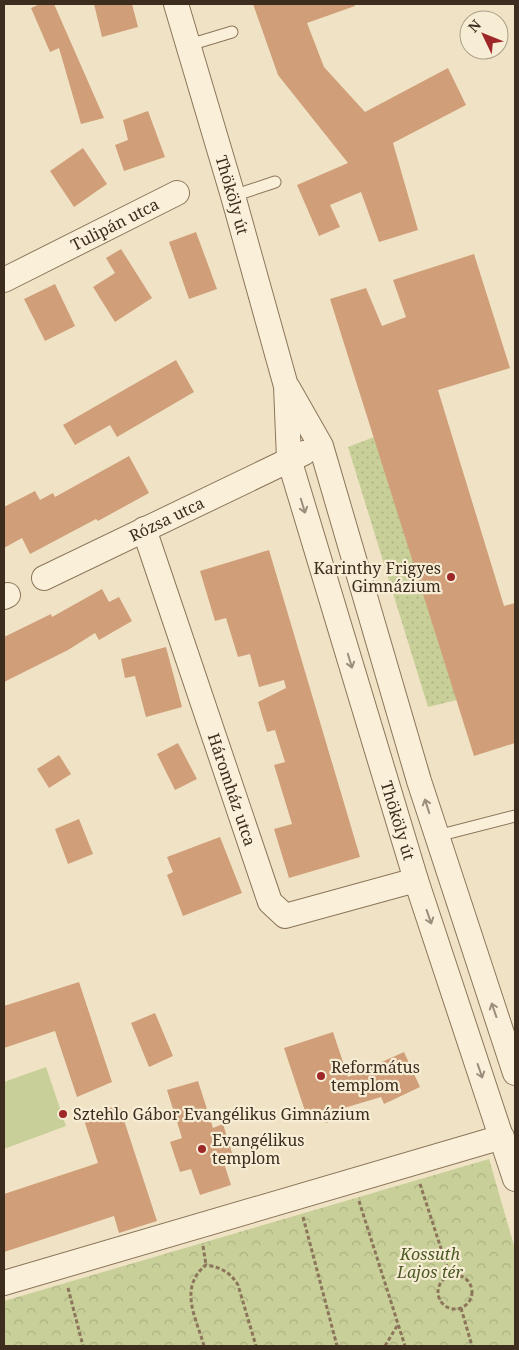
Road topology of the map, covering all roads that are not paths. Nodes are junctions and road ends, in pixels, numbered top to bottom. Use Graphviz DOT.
graph roads {
  1 [pos="176,4"];
  2 [pos="232,32"];
  3 [pos="189,45"];
  4 [pos="275,182"];
  5 [pos="177,194"];
  6 [pos="233,196"];
  7 [pos="4,280"];
  8 [pos="286,386"];
  9 [pos="321,446"];
  10 [pos="289,459"];
  11 [pos="144,529"];
  12 [pos="44,578"];
  13 [pos="515,816"];
  14 [pos="437,836"];
  15 [pos="416,880"];
  16 [pos="515,1073"];
  17 [pos="502,1137"];
  18 [pos="515,1178"];
  19 [pos="4,1283"];
  1 -- 3 [label="street, Thököly út"];
  2 -- 3 [label="lane"];
  3 -- 6 [label="street, Thököly út"];
  4 -- 6 [label="lane"];
  5 -- 7 [label="street, Tulipán utca"];
  6 -- 8 [label="street, Thököly út"];
  8 -- 9 [label="street, Thököly út"];
  8 -- 10 [label="street, Thököly út"];
  9 -- 10 [label="street"];
  14 -- 9 [label="street, Thököly út, one-way"];
  10 -- 11 [label="street, Rózsa utca"];
  10 -- 15 [label="street, Thököly út, one-way"];
  11 -- 12 [label="street, Rózsa utca"];
  11 -- 15 [label="street, Háromház utca"];
  13 -- 14 [label="lane"];
  16 -- 14 [label="street, Thököly út, one-way"];
  15 -- 17 [label="street, Thököly út, one-way"];
  17 -- 18 [label="street, Thököly út"];
  17 -- 19 [label="street"];
}
